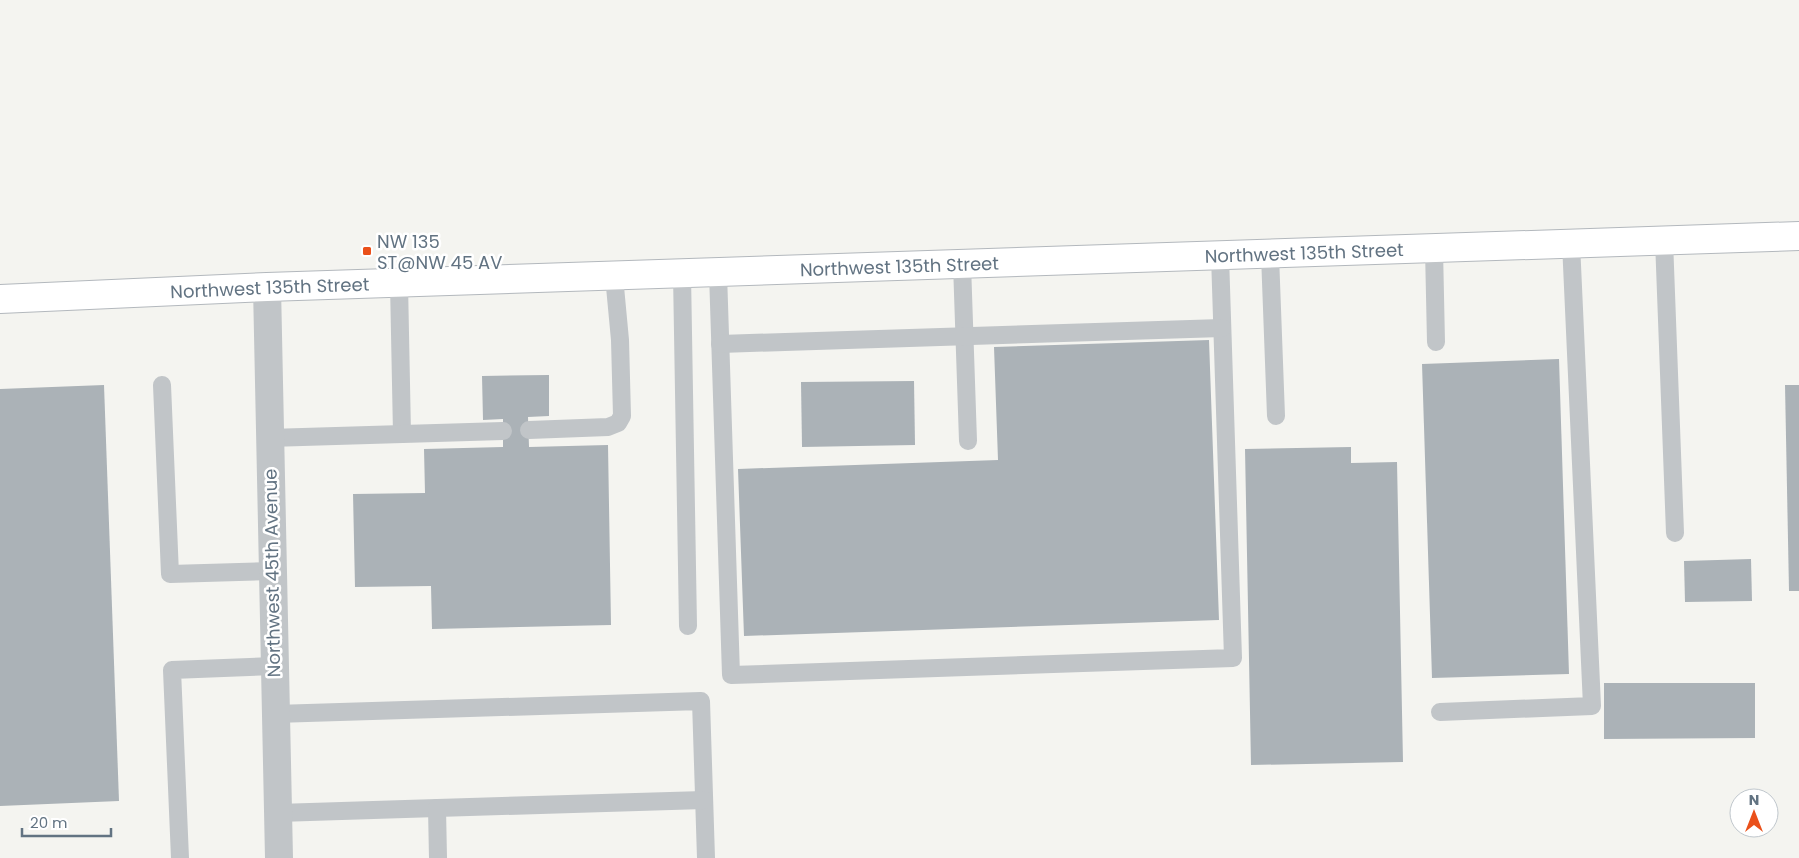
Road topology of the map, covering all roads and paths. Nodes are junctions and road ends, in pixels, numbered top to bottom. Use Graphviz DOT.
graph roads {
  1 [pos="1799,236"];
  2 [pos="1664,240"];
  3 [pos="1571,243"];
  4 [pos="1434,249"];
  5 [pos="1270,254"];
  6 [pos="1220,256"];
  7 [pos="962,264"];
  8 [pos="718,273"];
  9 [pos="682,274"];
  10 [pos="614,276"];
  11 [pos="399,283"];
  12 [pos="267,287"];
  13 [pos="0,299"];
  14 [pos="1222,328"];
  15 [pos="964,336"];
  16 [pos="1436,342"];
  17 [pos="720,344"];
  18 [pos="162,385"];
  19 [pos="1276,416"];
  20 [pos="529,430"];
  21 [pos="504,431"];
  22 [pos="402,434"];
  23 [pos="269,438"];
  24 [pos="968,441"];
  25 [pos="1675,533"];
  26 [pos="272,571"];
  27 [pos="688,626"];
  28 [pos="274,666"];
  29 [pos="1440,712"];
  30 [pos="275,714"];
  31 [pos="704,800"];
  32 [pos="437,808"];
  33 [pos="278,813"];
  34 [pos="180,858"];
  35 [pos="279,858"];
  36 [pos="438,858"];
  37 [pos="706,858"];
  1 -- 2 [label="main road, Northwest 135th Street"];
  2 -- 3 [label="main road, Northwest 135th Street"];
  2 -- 25 [label="lane"];
  3 -- 4 [label="main road, Northwest 135th Street"];
  3 -- 29 [label="lane"];
  4 -- 5 [label="main road, Northwest 135th Street"];
  4 -- 16 [label="lane"];
  5 -- 6 [label="main road, Northwest 135th Street"];
  5 -- 19 [label="lane"];
  6 -- 7 [label="main road, Northwest 135th Street"];
  6 -- 14 [label="lane"];
  7 -- 8 [label="main road, Northwest 135th Street"];
  7 -- 15 [label="lane"];
  8 -- 9 [label="main road, Northwest 135th Street"];
  8 -- 17 [label="lane"];
  9 -- 10 [label="main road, Northwest 135th Street"];
  9 -- 27 [label="lane"];
  10 -- 11 [label="main road, Northwest 135th Street"];
  10 -- 20 [label="lane"];
  11 -- 12 [label="main road, Northwest 135th Street"];
  11 -- 22 [label="lane"];
  12 -- 13 [label="main road, Northwest 135th Street"];
  12 -- 23 [label="street, Northwest 45th Avenue"];
  14 -- 15 [label="lane"];
  14 -- 17 [label="lane"];
  15 -- 17 [label="lane"];
  15 -- 24 [label="lane"];
  18 -- 26 [label="lane"];
  21 -- 22 [label="lane"];
  22 -- 23 [label="lane"];
  23 -- 26 [label="street, Northwest 45th Avenue"];
  26 -- 28 [label="street, Northwest 45th Avenue"];
  28 -- 30 [label="street, Northwest 45th Avenue"];
  28 -- 34 [label="lane"];
  30 -- 31 [label="lane"];
  30 -- 33 [label="street, Northwest 45th Avenue"];
  31 -- 32 [label="lane"];
  31 -- 37 [label="lane"];
  32 -- 33 [label="lane"];
  32 -- 36 [label="lane"];
  33 -- 35 [label="street, Northwest 45th Avenue"];
}
